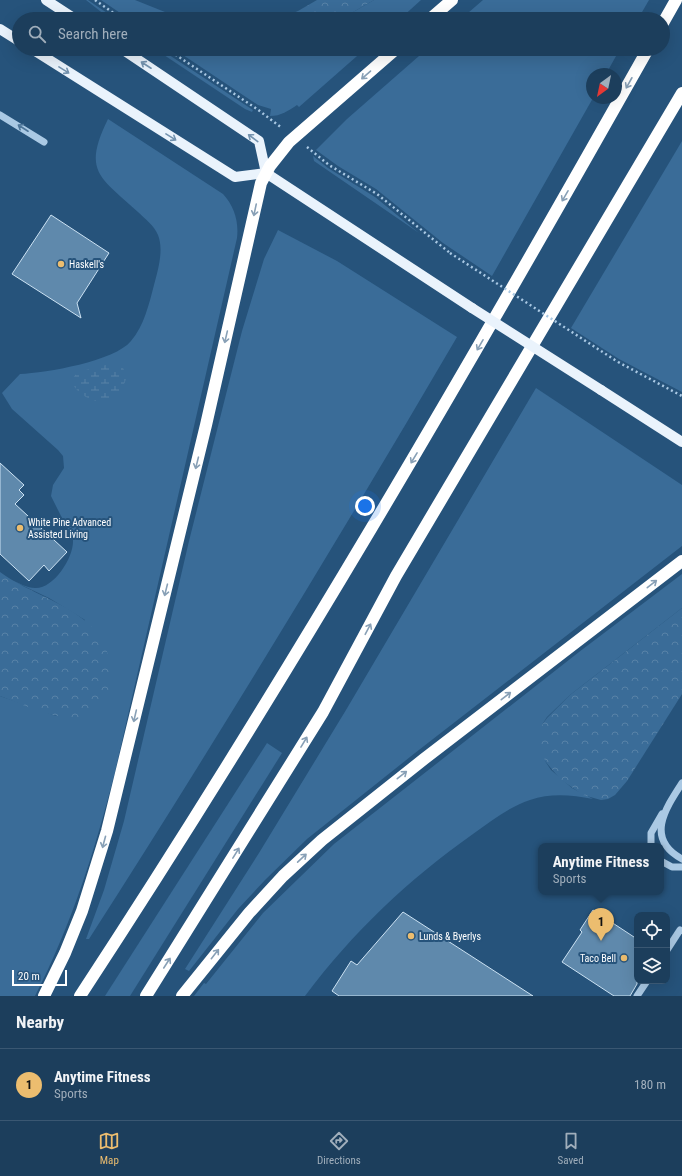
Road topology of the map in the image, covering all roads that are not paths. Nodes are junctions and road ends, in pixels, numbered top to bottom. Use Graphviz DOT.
graph roads {
  1 [pos="46,0"];
  2 [pos="452,0"];
  3 [pos="676,0"];
  4 [pos="64,12"];
  5 [pos="438,12"];
  6 [pos="669,12"];
  7 [pos="0,28"];
  8 [pos="12,36"];
  9 [pos="43,56"];
  10 [pos="132,56"];
  11 [pos="388,56"];
  12 [pos="644,56"];
  13 [pos="682,93"];
  14 [pos="0,115"];
  15 [pos="44,142"];
  16 [pos="266,173"];
  17 [pos="682,442"];
  18 [pos="682,561"];
  19 [pos="682,783"];
  20 [pos="669,804"];
  21 [pos="651,843"];
  22 [pos="682,859"];
  23 [pos="664,863"];
  24 [pos="682,867"];
  25 [pos="680,930"];
  26 [pos="668,948"];
  27 [pos="645,984"];
  28 [pos="44,996"];
  29 [pos="80,996"];
  30 [pos="146,996"];
  31 [pos="182,996"];
  32 [pos="637,996"];
  1 -- 4 [label="main road"];
  2 -- 5 [label="highway"];
  3 -- 6 [label="highway"];
  7 -- 8 [label="main road"];
  9 -- 16 [label="main road, one-way"];
  16 -- 10 [label="main road, one-way"];
  11 -- 16 [label="highway, one-way"];
  12 -- 29 [label="highway, one-way"];
  30 -- 13 [label="highway, one-way"];
  15 -- 14 [label="lane, one-way"];
  16 -- 17 [label="main road, bridge"];
  16 -- 28 [label="highway, one-way"];
  31 -- 18 [label="highway, one-way"];
  19 -- 20 [label="lane"];
  20 -- 21 [label="lane"];
  20 -- 22 [label="lane"];
  23 -- 24 [label="lane"];
  25 -- 26 [label="lane"];
  27 -- 32 [label="lane"];
}
